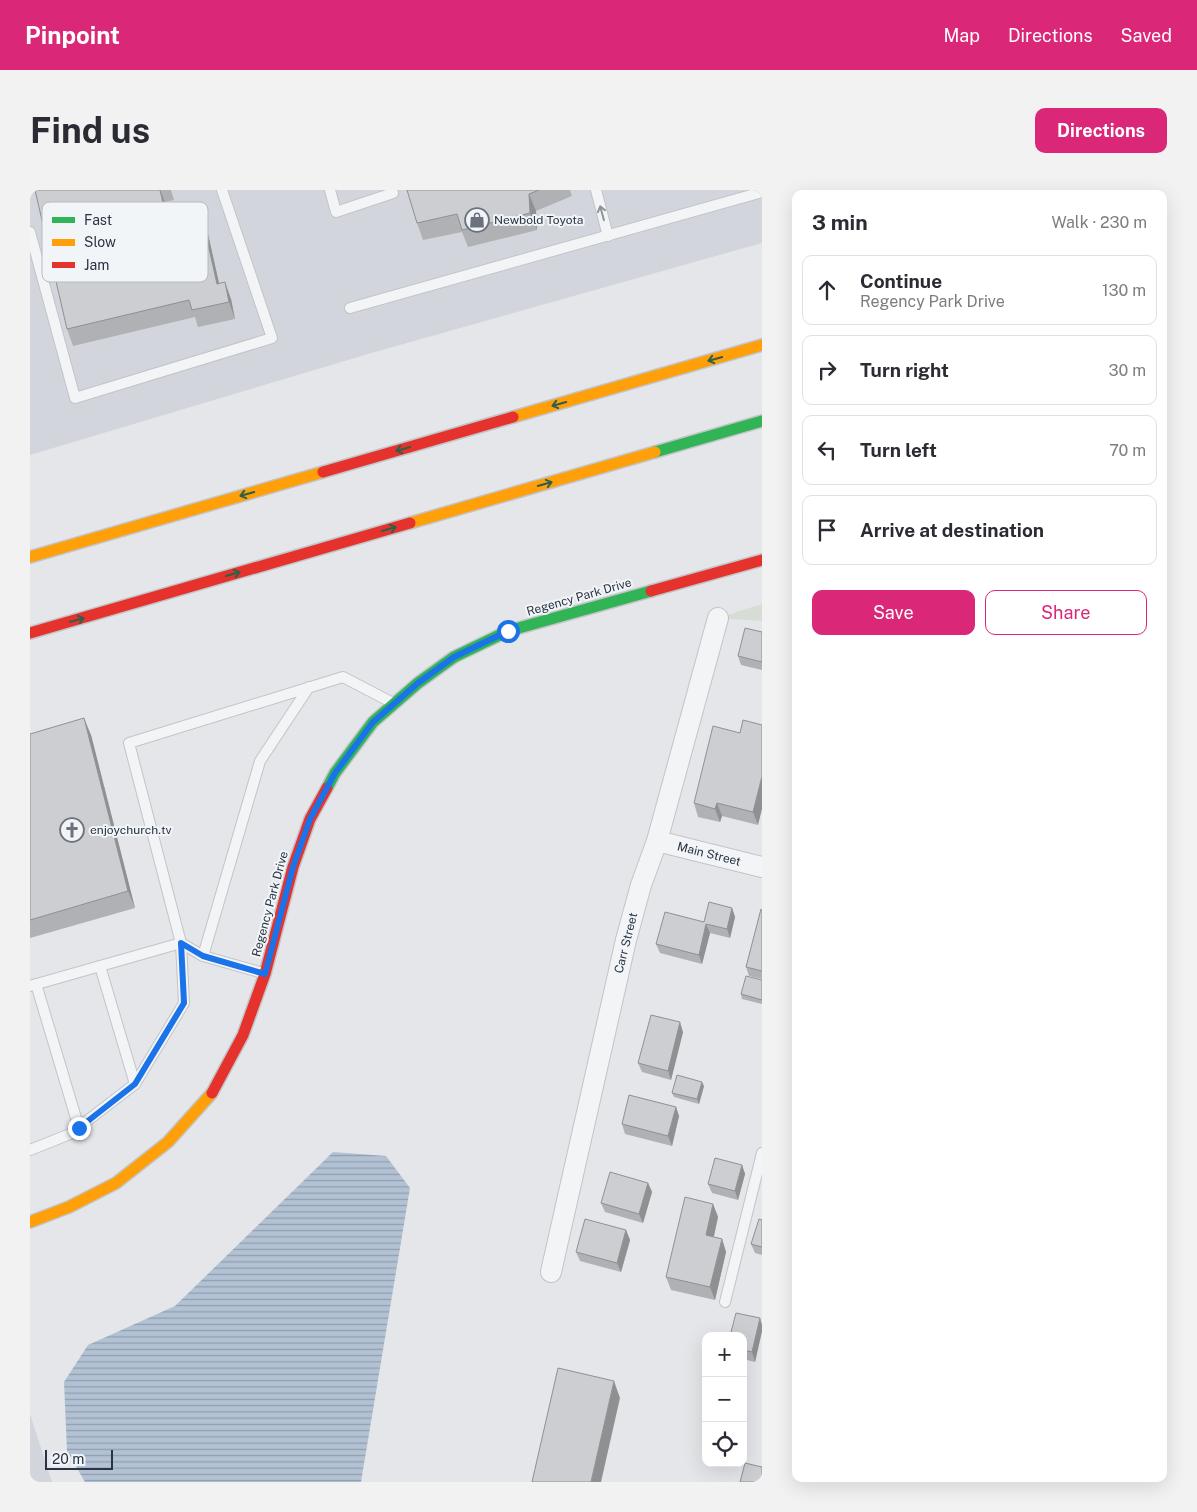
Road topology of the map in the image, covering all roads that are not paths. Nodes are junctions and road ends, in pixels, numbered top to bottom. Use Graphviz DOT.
graph roads {
  1 [pos="222,190"];
  2 [pos="330,190"];
  3 [pos="596,190"];
  4 [pos="762,192"];
  5 [pos="393,193"];
  6 [pos="30,232"];
  7 [pos="608,236"];
  8 [pos="42,276"];
  9 [pos="44,282"];
  10 [pos="350,308"];
  11 [pos="762,345"];
  12 [pos="762,421"];
  13 [pos="30,557"];
  14 [pos="762,560"];
  15 [pos="718,618"];
  16 [pos="30,634"];
  17 [pos="309,688"];
  18 [pos="394,704"];
  19 [pos="657,841"];
  20 [pos="762,867"];
  21 [pos="181,943"];
  22 [pos="203,956"];
  23 [pos="100,966"];
  24 [pos="265,974"];
  25 [pos="33,985"];
  26 [pos="135,1084"];
  27 [pos="79,1128"];
  28 [pos="30,1150"];
  29 [pos="762,1153"];
  30 [pos="30,1222"];
  31 [pos="551,1272"];
  32 [pos="725,1302"];
  1 -- 9 [label="lane"];
  2 -- 5 [label="lane"];
  7 -- 3 [label="lane, one-way"];
  4 -- 7 [label="lane"];
  6 -- 8 [label="lane"];
  7 -- 10 [label="lane"];
  11 -- 13 [label="main road, one-way"];
  16 -- 12 [label="main road, one-way"];
  14 -- 18 [label="main road, Regency Park Drive"];
  15 -- 19 [label="street, Carr Street"];
  17 -- 18 [label="lane"];
  17 -- 21 [label="lane"];
  17 -- 22 [label="lane"];
  18 -- 24 [label="main road, Regency Park Drive"];
  19 -- 20 [label="street, Main Street"];
  19 -- 31 [label="street, Carr Street"];
  21 -- 22 [label="lane"];
  21 -- 23 [label="lane"];
  21 -- 26 [label="lane"];
  22 -- 24 [label="lane"];
  23 -- 25 [label="lane"];
  23 -- 26 [label="lane"];
  24 -- 30 [label="main road, Regency Park Drive"];
  25 -- 27 [label="lane"];
  26 -- 27 [label="lane"];
  27 -- 28 [label="lane"];
  29 -- 32 [label="lane"];
}
